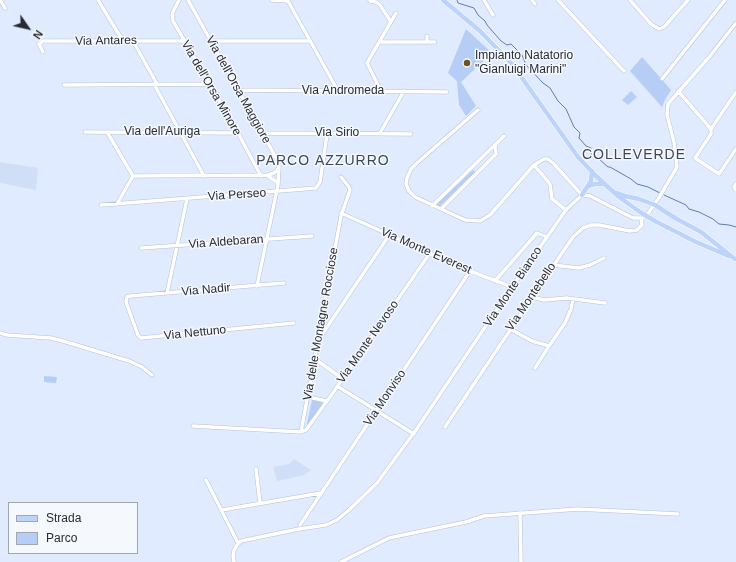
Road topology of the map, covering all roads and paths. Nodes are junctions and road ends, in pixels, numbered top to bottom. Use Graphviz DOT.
graph roads {
  1 [pos="0,0"];
  2 [pos="98,0"];
  3 [pos="179,0"];
  4 [pos="188,0"];
  5 [pos="272,0"];
  6 [pos="289,0"];
  7 [pos="443,0"];
  8 [pos="484,0"];
  9 [pos="558,0"];
  10 [pos="630,0"];
  11 [pos="688,0"];
  12 [pos="725,0"];
  13 [pos="370,2"];
  14 [pos="5,8"];
  15 [pos="396,12"];
  16 [pos="493,15"];
  17 [pos="391,22"];
  18 [pos="736,23"];
  19 [pos="427,36"];
  20 [pos="123,41"];
  21 [pos="133,41"];
  22 [pos="184,41"];
  23 [pos="211,41"];
  24 [pos="309,41"];
  25 [pos="380,42"];
  26 [pos="427,42"];
  27 [pos="435,42"];
  28 [pos="43,52"];
  29 [pos="624,71"];
  30 [pos="662,79"];
  31 [pos="155,84"];
  32 [pos="209,84"];
  33 [pos="64,85"];
  34 [pos="238,90"];
  35 [pos="338,91"];
  36 [pos="381,91"];
  37 [pos="404,91"];
  38 [pos="678,91"];
  39 [pos="447,92"];
  40 [pos="736,92"];
  41 [pos="478,110"];
  42 [pos="711,129"];
  43 [pos="85,132"];
  44 [pos="106,132"];
  45 [pos="179,132"];
  46 [pos="238,133"];
  47 [pos="263,133"];
  48 [pos="380,133"];
  49 [pos="327,134"];
  50 [pos="411,134"];
  51 [pos="504,136"];
  52 [pos="495,145"];
  53 [pos="736,150"];
  54 [pos="534,165"];
  55 [pos="279,167"];
  56 [pos="592,172"];
  57 [pos="268,175"];
  58 [pos="133,176"];
  59 [pos="204,176"];
  60 [pos="260,176"];
  61 [pos="341,177"];
  62 [pos="278,184"];
  63 [pos="604,184"];
  64 [pos="736,184"];
  65 [pos="588,186"];
  66 [pos="736,190"];
  67 [pos="612,191"];
  68 [pos="276,192"];
  69 [pos="582,194"];
  70 [pos="187,199"];
  71 [pos="117,204"];
  72 [pos="655,205"];
  73 [pos="101,206"];
  74 [pos="432,206"];
  75 [pos="440,209"];
  76 [pos="566,210"];
  77 [pos="342,213"];
  78 [pos="641,218"];
  79 [pos="390,234"];
  80 [pos="312,236"];
  81 [pos="547,237"];
  82 [pos="266,239"];
  83 [pos="177,245"];
  84 [pos="141,248"];
  85 [pos="430,253"];
  86 [pos="604,258"];
  87 [pos="736,259"];
  88 [pos="553,265"];
  89 [pos="470,271"];
  90 [pos="495,281"];
  91 [pos="284,283"];
  92 [pos="257,286"];
  93 [pos="512,287"];
  94 [pos="167,293"];
  95 [pos="128,296"];
  96 [pos="532,297"];
  97 [pos="573,298"];
  98 [pos="605,303"];
  99 [pos="294,323"];
  100 [pos="510,329"];
  101 [pos="0,333"];
  102 [pos="319,338"];
  103 [pos="549,346"];
  104 [pos="315,359"];
  105 [pos="535,368"];
  106 [pos="152,375"];
  107 [pos="343,379"];
  108 [pos="337,386"];
  109 [pos="308,397"];
  110 [pos="327,401"];
  111 [pos="376,411"];
  112 [pos="193,426"];
  113 [pos="444,427"];
  114 [pos="303,431"];
  115 [pos="414,434"];
  116 [pos="256,469"];
  117 [pos="206,480"];
  118 [pos="322,493"];
  119 [pos="260,503"];
  120 [pos="222,510"];
  121 [pos="520,513"];
  122 [pos="678,514"];
  123 [pos="300,525"];
  124 [pos="238,543"];
  125 [pos="234,562"];
  126 [pos="341,562"];
  127 [pos="521,562"];
  1 -- 14 [label="street"];
  2 -- 20 [label="street"];
  3 -- 22 [label="street, Via dell'Orsa Minore"];
  4 -- 23 [label="street, Via dell'Orsa Maggiore"];
  5 -- 6 [label="street"];
  6 -- 24 [label="street"];
  7 -- 56 [label="main road"];
  8 -- 16 [label="street"];
  9 -- 29 [label="street"];
  10 -- 11 [label="street"];
  12 -- 30 [label="street"];
  13 -- 17 [label="street"];
  15 -- 17 [label="street"];
  17 -- 25 [label="street"];
  18 -- 38 [label="street"];
  19 -- 26 [label="street"];
  20 -- 21 [label="street, Via Antares"];
  20 -- 28 [label="street, Via Antares"];
  21 -- 22 [label="street, Via Antares"];
  21 -- 31 [label="street"];
  22 -- 32 [label="street, Via dell'Orsa Minore"];
  23 -- 24 [label="street"];
  23 -- 34 [label="street, Via dell'Orsa Maggiore"];
  24 -- 35 [label="street"];
  25 -- 26 [label="street"];
  25 -- 36 [label="street"];
  26 -- 27 [label="street"];
  31 -- 32 [label="street"];
  31 -- 33 [label="street"];
  31 -- 45 [label="street"];
  32 -- 46 [label="street, Via dell'Orsa Minore"];
  34 -- 35 [label="street, Via Andromeda"];
  34 -- 47 [label="street, Via dell'Orsa Maggiore"];
  35 -- 36 [label="street, Via Andromeda"];
  36 -- 37 [label="street, Via Andromeda"];
  37 -- 39 [label="street, Via Andromeda"];
  37 -- 48 [label="street"];
  38 -- 42 [label="street"];
  38 -- 72 [label="street"];
  40 -- 42 [label="street"];
  41 -- 74 [label="street"];
  42 -- 53 [label="street"];
  43 -- 44 [label="street, Via dell'Auriga"];
  44 -- 45 [label="street, Via dell'Auriga"];
  44 -- 58 [label="street"];
  45 -- 46 [label="street, Via dell'Auriga"];
  45 -- 59 [label="street"];
  46 -- 60 [label="street, Via dell'Orsa Minore"];
  47 -- 49 [label="street, Via Sirio"];
  47 -- 55 [label="street, Via dell'Orsa Maggiore"];
  48 -- 49 [label="street, Via Sirio"];
  48 -- 50 [label="street, Via Sirio"];
  49 -- 68 [label="street, Via Perseo"];
  51 -- 52 [label="street"];
  52 -- 74 [label="street"];
  52 -- 75 [label="street"];
  54 -- 69 [label="street"];
  54 -- 75 [label="street"];
  54 -- 76 [label="street"];
  55 -- 57 [label="street"];
  55 -- 62 [label="street"];
  56 -- 63 [label="main road"];
  56 -- 65 [label="main road"];
  57 -- 60 [label="street"];
  57 -- 62 [label="street"];
  58 -- 59 [label="street"];
  58 -- 71 [label="street"];
  59 -- 60 [label="street"];
  61 -- 77 [label="street, Via delle Montagne Rocciose"];
  62 -- 68 [label="street"];
  63 -- 65 [label="main road"];
  63 -- 67 [label="main road"];
  64 -- 66 [label="street"];
  65 -- 69 [label="main road"];
  67 -- 72 [label="main road"];
  67 -- 87 [label="main road, bridge"];
  68 -- 70 [label="street, Via Perseo"];
  68 -- 82 [label="street"];
  69 -- 76 [label="street, Via Monte Bianco"];
  69 -- 78 [label="street"];
  70 -- 71 [label="street, Via Perseo"];
  70 -- 83 [label="street"];
  71 -- 73 [label="street, Via Perseo"];
  72 -- 78 [label="street"];
  72 -- 87 [label="main road"];
  74 -- 75 [label="street"];
  76 -- 81 [label="street, Via Monte Bianco"];
  77 -- 79 [label="street, Via Monte Everest"];
  77 -- 102 [label="street, Via delle Montagne Rocciose"];
  78 -- 88 [label="street, Via Montebello"];
  79 -- 85 [label="street, Via Monte Everest"];
  79 -- 102 [label="street"];
  80 -- 82 [label="street, Via Aldebaran"];
  81 -- 90 [label="street"];
  81 -- 93 [label="street, Via Monte Bianco"];
  82 -- 83 [label="street, Via Aldebaran"];
  82 -- 92 [label="street"];
  83 -- 84 [label="street, Via Aldebaran"];
  83 -- 94 [label="street"];
  85 -- 89 [label="street, Via Monte Everest"];
  85 -- 107 [label="street, Via Monte Nevoso"];
  86 -- 88 [label="street"];
  88 -- 96 [label="street, Via Montebello"];
  89 -- 90 [label="street, Via Monte Everest"];
  89 -- 111 [label="street, Via Monviso"];
  90 -- 93 [label="street, Via Monte Everest"];
  91 -- 92 [label="street, Via Nadir"];
  92 -- 94 [label="street, Via Nadir"];
  93 -- 115 [label="street, Via Monte Bianco"];
  94 -- 95 [label="street, Via Nadir"];
  95 -- 99 [label="street, Via Nettuno"];
  96 -- 97 [label="street"];
  96 -- 100 [label="street, Via Montebello"];
  97 -- 98 [label="street"];
  97 -- 103 [label="street"];
  100 -- 103 [label="street"];
  100 -- 113 [label="street, Via Montebello"];
  101 -- 106 [label="street"];
  102 -- 104 [label="street, Via delle Montagne Rocciose"];
  103 -- 105 [label="street"];
  104 -- 107 [label="street"];
  104 -- 109 [label="street, Via delle Montagne Rocciose"];
  107 -- 108 [label="street, Via Monte Nevoso"];
  108 -- 110 [label="street, Via Monte Nevoso"];
  108 -- 111 [label="street"];
  109 -- 110 [label="street"];
  109 -- 114 [label="street, Via delle Montagne Rocciose"];
  110 -- 114 [label="street, Via Monte Nevoso"];
  111 -- 115 [label="street"];
  111 -- 118 [label="street, Via Monviso"];
  112 -- 114 [label="street"];
  115 -- 124 [label="street, Via Monte Bianco"];
  116 -- 119 [label="street"];
  117 -- 120 [label="street"];
  118 -- 119 [label="street"];
  118 -- 123 [label="street, Via Monviso"];
  119 -- 120 [label="street"];
  120 -- 124 [label="street"];
  121 -- 122 [label="street"];
  121 -- 126 [label="street"];
  121 -- 127 [label="street"];
  124 -- 125 [label="street"];
}
